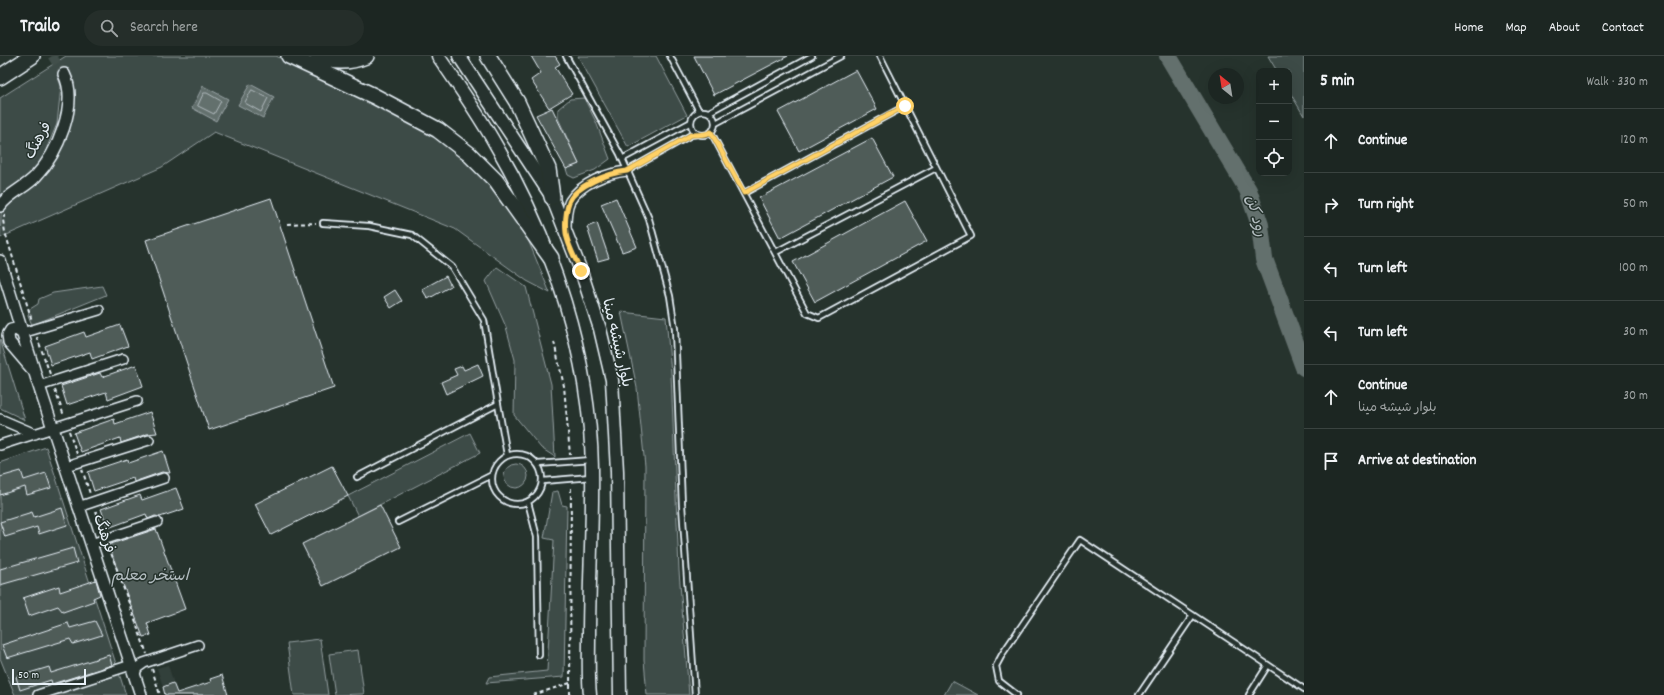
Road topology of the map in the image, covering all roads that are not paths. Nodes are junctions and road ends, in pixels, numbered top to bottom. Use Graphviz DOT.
graph roads {
  1 [pos="32,56"];
  2 [pos="289,56"];
  3 [pos="318,56"];
  4 [pos="366,56"];
  5 [pos="438,56"];
  6 [pos="459,56"];
  7 [pos="488,56"];
  8 [pos="566,56"];
  9 [pos="670,56"];
  10 [pos="812,56"];
  11 [pos="841,56"];
  12 [pos="880,56"];
  13 [pos="64,74"];
  14 [pos="0,77"];
  15 [pos="905,106"];
  16 [pos="699,111"];
  17 [pos="709,112"];
  18 [pos="691,122"];
  19 [pos="716,123"];
  20 [pos="711,132"];
  21 [pos="698,134"];
  22 [pos="622,159"];
  23 [pos="936,168"];
  24 [pos="627,171"];
  25 [pos="744,193"];
  26 [pos="552,197"];
  27 [pos="0,206"];
  28 [pos="323,223"];
  29 [pos="566,234"];
  30 [pos="776,252"];
  31 [pos="551,258"];
  32 [pos="0,261"];
  33 [pos="99,310"];
  34 [pos="22,333"];
  35 [pos="123,359"];
  36 [pos="35,374"];
  37 [pos="39,386"];
  38 [pos="137,401"];
  39 [pos="498,404"];
  40 [pos="0,419"];
  41 [pos="54,427"];
  42 [pos="35,434"];
  43 [pos="149,440"];
  44 [pos="0,445"];
  45 [pos="507,455"];
  46 [pos="592,460"];
  47 [pos="538,464"];
  48 [pos="66,466"];
  49 [pos="492,475"];
  50 [pos="357,477"];
  51 [pos="592,477"];
  52 [pos="164,478"];
  53 [pos="543,481"];
  54 [pos="528,502"];
  55 [pos="78,506"];
  56 [pos="157,522"];
  57 [pos="398,522"];
  58 [pos="91,544"];
  59 [pos="1193,615"];
  60 [pos="198,645"];
  61 [pos="540,655"];
  62 [pos="1268,664"];
  63 [pos="133,669"];
  64 [pos="1304,689"];
  65 [pos="38,695"];
  66 [pos="141,695"];
  67 [pos="590,695"];
  68 [pos="620,695"];
  69 [pos="695,695"];
  70 [pos="1017,695"];
  71 [pos="1139,695"];
  72 [pos="1249,695"];
  1 -- 14 [label="highway"];
  2 -- 31 [label="highway"];
  3 -- 4 [label="highway"];
  5 -- 31 [label="main road"];
  6 -- 26 [label="main road, بلوار شیشه مینا"];
  7 -- 26 [label="highway"];
  8 -- 22 [label="lane"];
  9 -- 16 [label="lane"];
  10 -- 17 [label="lane"];
  11 -- 19 [label="lane"];
  12 -- 15 [label="lane"];
  13 -- 27 [label="street, فرهنگ"];
  15 -- 23 [label="lane"];
  15 -- 25 [label="lane"];
  16 -- 17 [label="lane"];
  16 -- 18 [label="lane"];
  17 -- 19 [label="lane"];
  18 -- 21 [label="lane"];
  18 -- 22 [label="lane"];
  19 -- 20 [label="lane"];
  20 -- 21 [label="lane"];
  20 -- 25 [label="lane"];
  21 -- 24 [label="lane"];
  22 -- 24 [label="lane"];
  23 -- 30 [label="lane"];
  23 -- 30 [label="lane"];
  24 -- 29 [label="street"];
  24 -- 69 [label="lane"];
  25 -- 30 [label="lane"];
  26 -- 29 [label="main road, بلوار شیشه مینا"];
  28 -- 39 [label="lane"];
  29 -- 68 [label="main road, بلوار شیشه مینا"];
  31 -- 46 [label="main road"];
  32 -- 34 [label="street, فرهنگ"];
  33 -- 34 [label="street"];
  34 -- 36 [label="street, فرهنگ"];
  34 -- 36 [label="street"];
  35 -- 37 [label="street"];
  36 -- 37 [label="street, فرهنگ"];
  37 -- 41 [label="street, فرهنگ"];
  38 -- 41 [label="street"];
  39 -- 45 [label="lane"];
  39 -- 50 [label="lane"];
  40 -- 42 [label="street"];
  41 -- 42 [label="street"];
  41 -- 48 [label="street, فرهنگ"];
  42 -- 44 [label="street"];
  43 -- 48 [label="street"];
  45 -- 47 [label="lane"];
  45 -- 49 [label="lane"];
  46 -- 47 [label="lane"];
  46 -- 51 [label="main road"];
  47 -- 53 [label="lane"];
  48 -- 55 [label="street, فرهنگ"];
  49 -- 54 [label="lane"];
  49 -- 57 [label="lane"];
  51 -- 53 [label="lane"];
  51 -- 67 [label="main road"];
  52 -- 55 [label="street"];
  53 -- 54 [label="lane"];
  54 -- 61 [label="lane"];
  55 -- 58 [label="street, فرهنگ"];
  56 -- 58 [label="street"];
  58 -- 63 [label="street, فرهنگ"];
  59 -- 62 [label="lane"];
  59 -- 70 [label="lane"];
  59 -- 71 [label="lane"];
  60 -- 63 [label="street"];
  62 -- 64 [label="lane"];
  62 -- 72 [label="lane"];
  63 -- 65 [label="street"];
  63 -- 66 [label="street, فرهنگ"];
}
